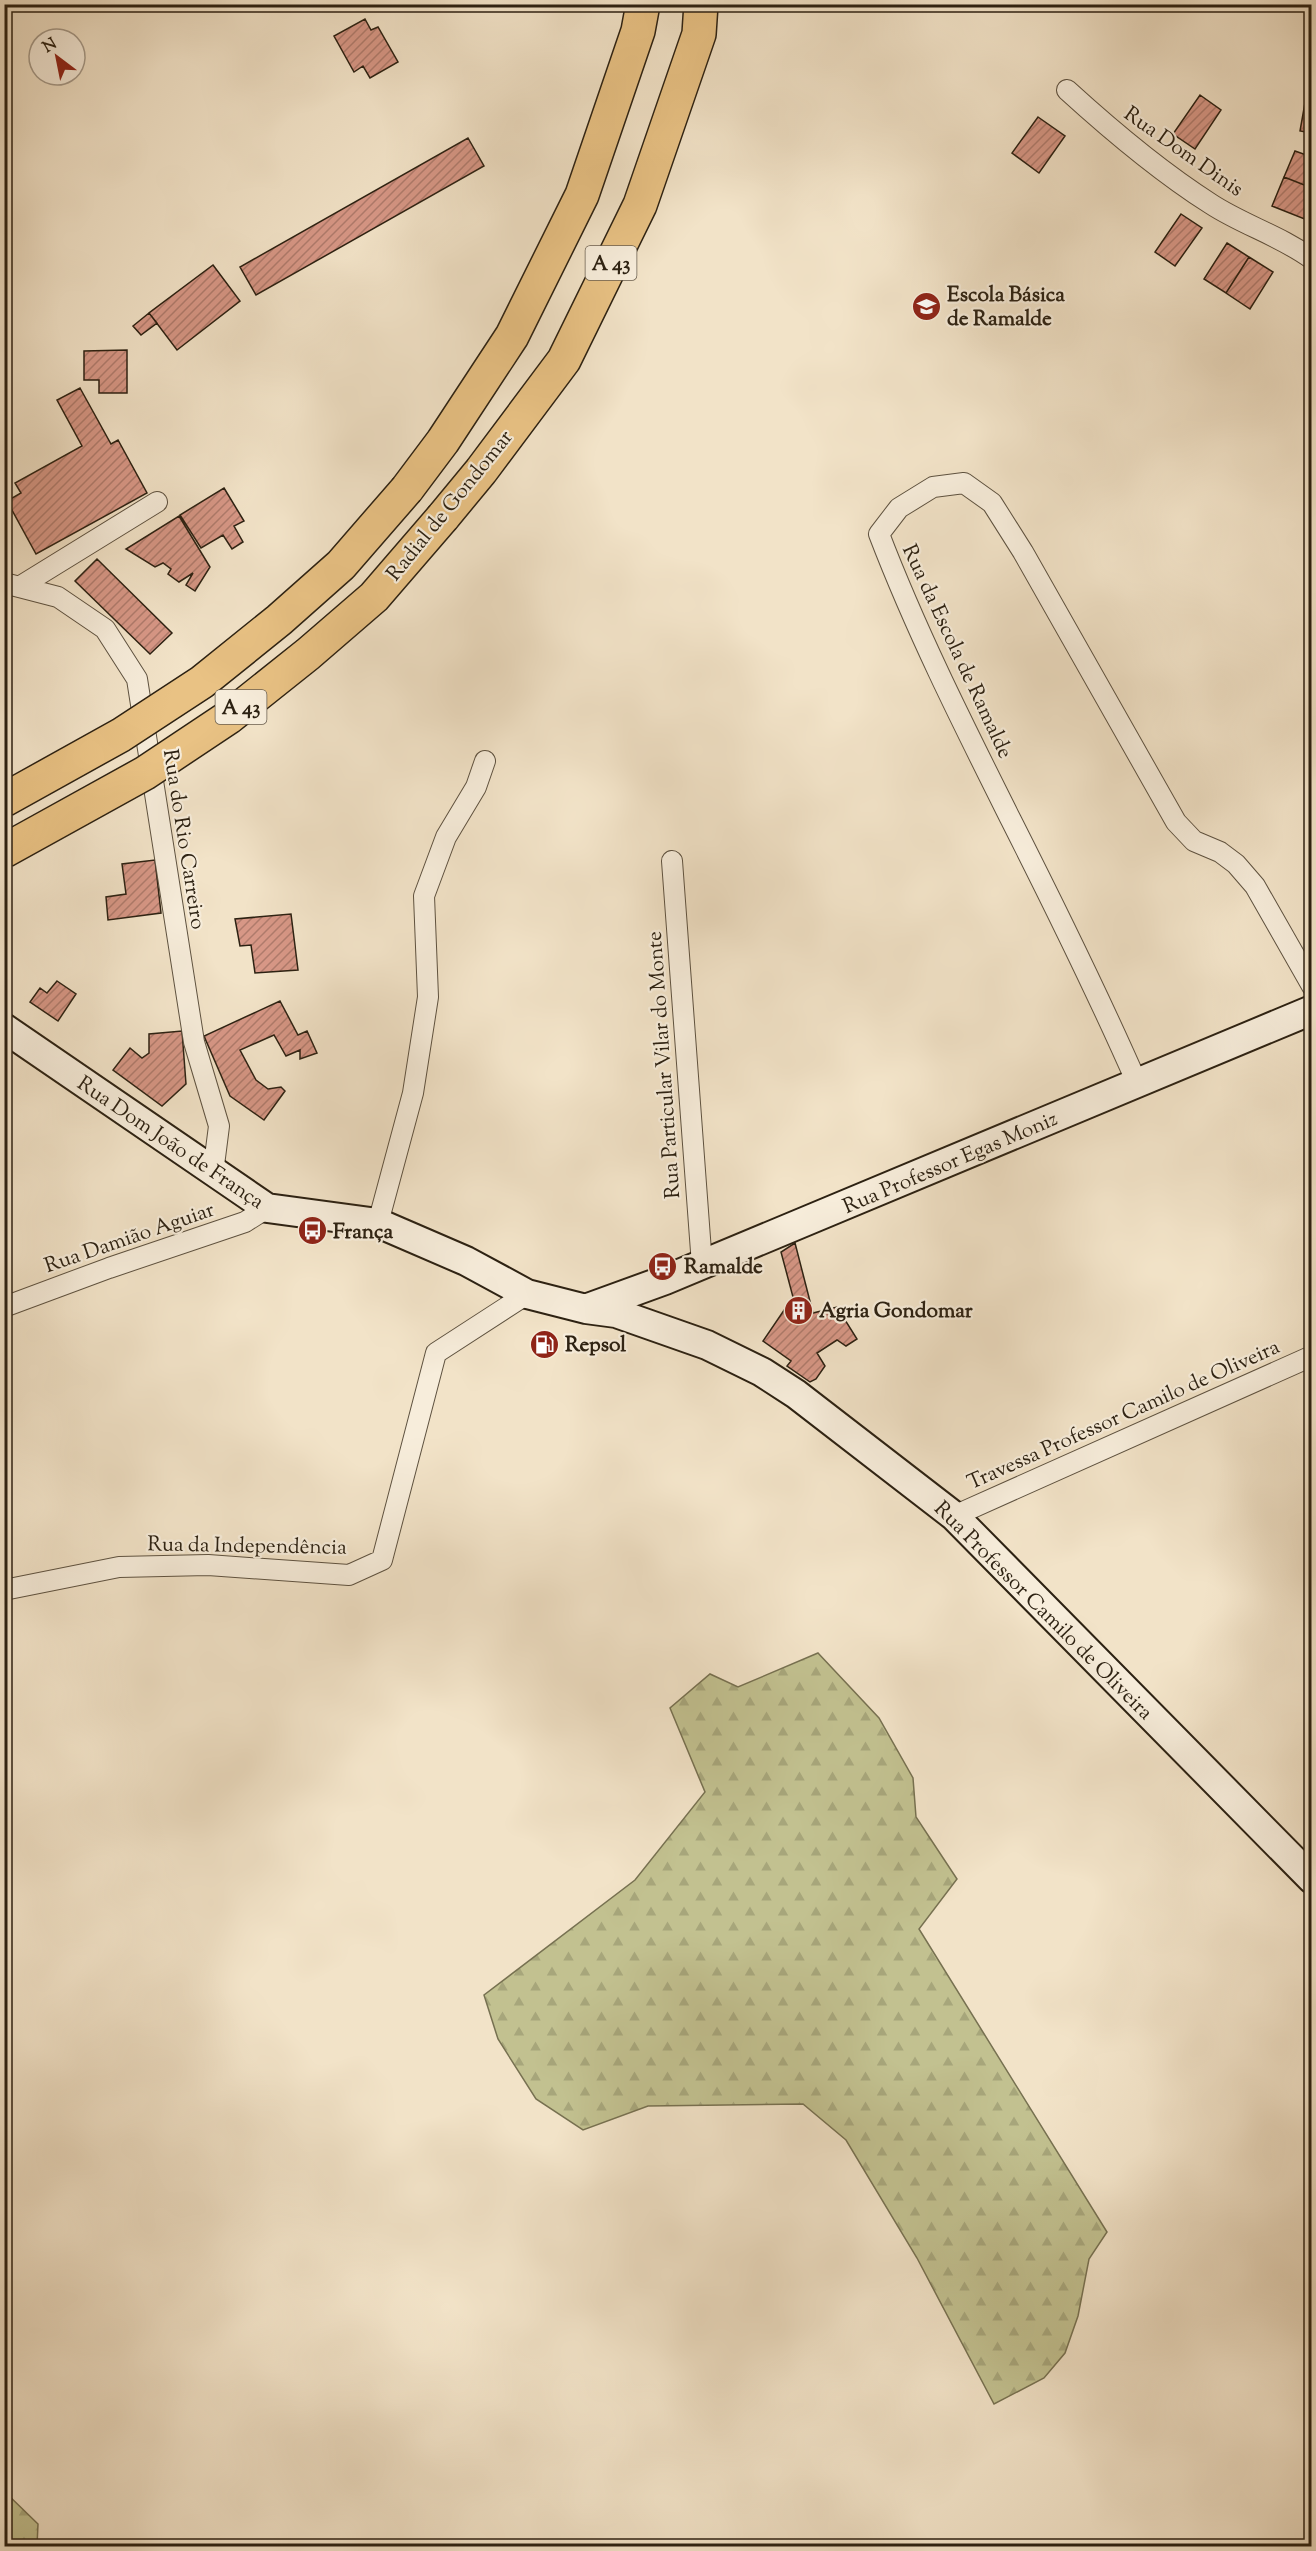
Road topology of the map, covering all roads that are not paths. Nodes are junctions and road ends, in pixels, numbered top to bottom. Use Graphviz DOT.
graph roads {
  1 [pos="643,4"];
  2 [pos="704,14"];
  3 [pos="1067,90"];
  4 [pos="1311,259"];
  5 [pos="157,502"];
  6 [pos="12,585"];
  7 [pos="485,760"];
  8 [pos="4,800"];
  9 [pos="4,851"];
  10 [pos="672,861"];
  11 [pos="1311,986"];
  12 [pos="1311,1010"];
  13 [pos="4,1028"];
  14 [pos="1137,1083"];
  15 [pos="213,1173"];
  16 [pos="267,1208"];
  17 [pos="378,1223"];
  18 [pos="702,1265"];
  19 [pos="527,1294"];
  20 [pos="4,1307"];
  21 [pos="586,1309"];
  22 [pos="1311,1356"];
  23 [pos="954,1516"];
  24 [pos="4,1590"];
  25 [pos="1311,1879"];
  1 -- 8 [label="highway, Radial de Gondomar / A 43, bridge"];
  2 -- 9 [label="highway, Radial de Gondomar / A 43, bridge"];
  3 -- 4 [label="street, Rua Dom Dinis"];
  5 -- 6 [label="street"];
  6 -- 15 [label="street, Rua do Rio Carreiro"];
  7 -- 17 [label="street"];
  10 -- 18 [label="street, Rua Particular Vilar do Monte"];
  11 -- 14 [label="street, Rua da Escola de Ramalde"];
  12 -- 14 [label="main road, Rua Professor Egas Moniz"];
  13 -- 15 [label="main road, Rua Dom João de França"];
  14 -- 18 [label="main road, Rua Professor Egas Moniz"];
  15 -- 16 [label="main road, Rua Dom João de França"];
  16 -- 17 [label="main road, Rua Dom João de França"];
  16 -- 20 [label="street, Rua Damião Aguiar"];
  17 -- 19 [label="main road, Rua Dom João de França"];
  18 -- 21 [label="main road, Rua Professor Egas Moniz"];
  19 -- 21 [label="main road, Rua Dom João de França"];
  19 -- 24 [label="street, Rua da Independência"];
  21 -- 23 [label="main road, Rua Professor Camilo de Oliveira"];
  22 -- 23 [label="street, Travessa Professor Camilo de Oliveira"];
  23 -- 25 [label="main road, Rua Professor Camilo de Oliveira"];
}
